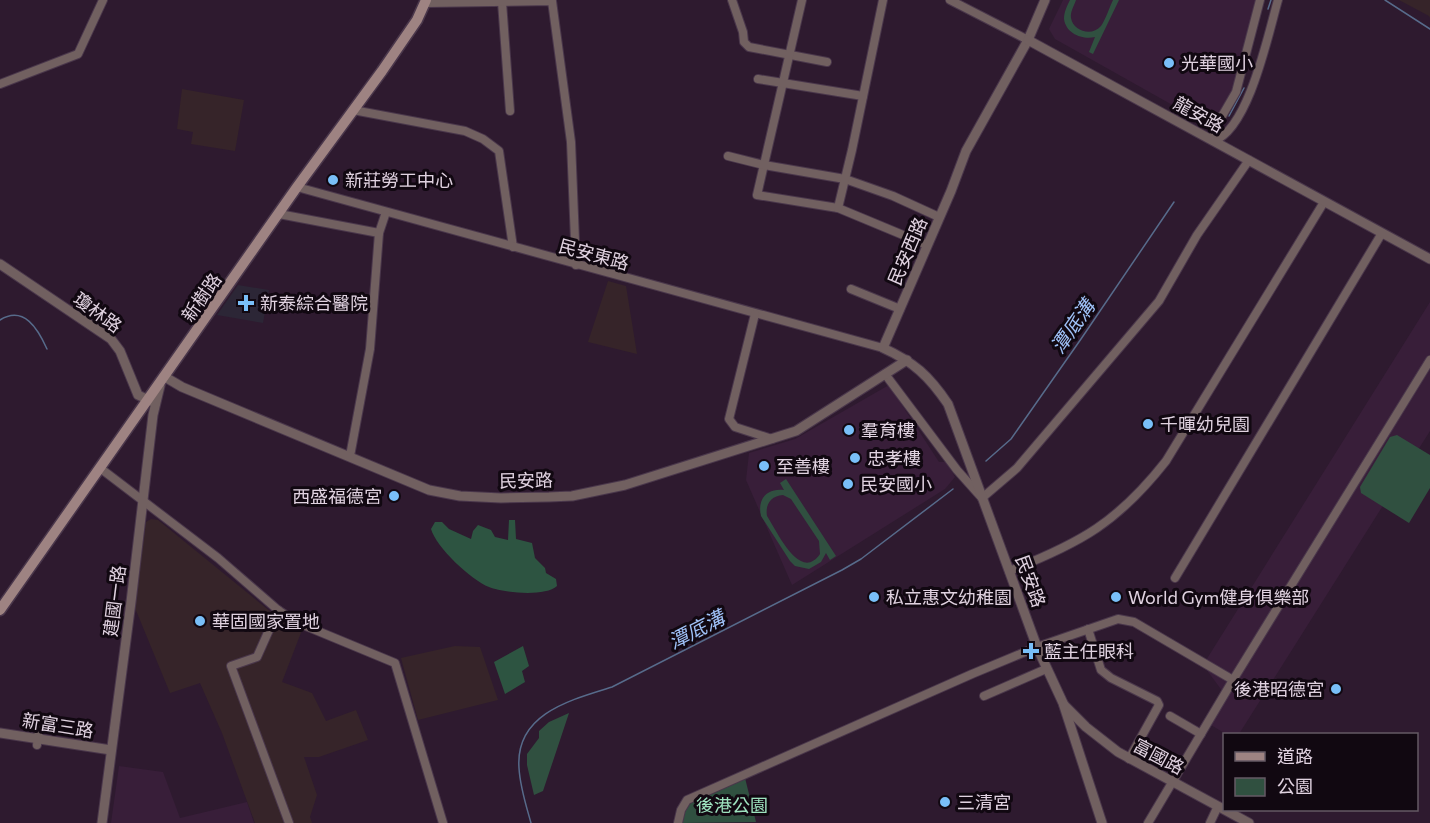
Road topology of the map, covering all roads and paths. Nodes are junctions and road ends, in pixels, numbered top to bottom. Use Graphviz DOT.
graph roads {
  1 [pos="104,0"];
  2 [pos="732,0"];
  3 [pos="802,0"];
  4 [pos="883,0"];
  5 [pos="950,0"];
  6 [pos="1045,0"];
  7 [pos="1260,0"];
  8 [pos="1278,0"];
  9 [pos="425,1"];
  10 [pos="502,2"];
  11 [pos="1028,40"];
  12 [pos="789,55"];
  13 [pos="827,62"];
  14 [pos="758,79"];
  15 [pos="0,84"];
  16 [pos="783,85"];
  17 [pos="863,96"];
  18 [pos="353,110"];
  19 [pos="510,111"];
  20 [pos="1214,141"];
  21 [pos="728,156"];
  22 [pos="1249,160"];
  23 [pos="764,165"];
  24 [pos="845,179"];
  25 [pos="297,187"];
  26 [pos="1324,202"];
  27 [pos="838,208"];
  28 [pos="386,212"];
  29 [pos="279,214"];
  30 [pos="939,217"];
  31 [pos="1382,233"];
  32 [pos="379,234"];
  33 [pos="927,244"];
  34 [pos="513,247"];
  35 [pos="1430,260"];
  36 [pos="0,264"];
  37 [pos="576,265"];
  38 [pos="851,290"];
  39 [pos="900,309"];
  40 [pos="755,314"];
  41 [pos="883,348"];
  42 [pos="907,360"];
  43 [pos="1430,360"];
  44 [pos="885,374"];
  45 [pos="163,380"];
  46 [pos="152,402"];
  47 [pos="771,439"];
  48 [pos="350,456"];
  49 [pos="100,468"];
  50 [pos="982,498"];
  51 [pos="143,500"];
  52 [pos="1010,571"];
  53 [pos="1174,578"];
  54 [pos="0,610"];
  55 [pos="278,610"];
  56 [pos="1088,629"];
  57 [pos="1037,647"];
  58 [pos="1046,669"];
  59 [pos="1233,680"];
  60 [pos="984,696"];
  61 [pos="1063,703"];
  62 [pos="1170,716"];
  63 [pos="0,733"];
  64 [pos="1201,734"];
  65 [pos="111,750"];
  66 [pos="1130,759"];
  67 [pos="1174,782"];
  68 [pos="1218,806"];
  69 [pos="1223,809"];
  70 [pos="1227,811"];
  71 [pos="102,823"];
  72 [pos="289,823"];
  73 [pos="443,823"];
  74 [pos="678,823"];
  75 [pos="1102,823"];
  76 [pos="1148,823"];
  77 [pos="1210,823"];
  78 [pos="1249,823"];
  1 -- 15 [label="street"];
  2 -- 12 [label="street"];
  3 -- 12 [label="street"];
  4 -- 17 [label="street"];
  5 -- 11 [label="street, 龍安路"];
  6 -- 11 [label="street, 民安西路"];
  7 -- 20 [label="street"];
  8 -- 20 [label="street"];
  9 -- 10 [label="street"];
  9 -- 18 [label="main road, 新樹路"];
  10 -- 19 [label="street"];
  10 -- 37 [label="street"];
  11 -- 20 [label="street, 龍安路"];
  11 -- 30 [label="street, 民安西路"];
  12 -- 13 [label="street"];
  12 -- 16 [label="street"];
  14 -- 16 [label="street"];
  16 -- 17 [label="street"];
  16 -- 23 [label="street"];
  17 -- 24 [label="street"];
  18 -- 25 [label="main road, 新樹路"];
  18 -- 34 [label="street"];
  20 -- 22 [label="street, 龍安路"];
  21 -- 23 [label="street"];
  22 -- 26 [label="street, 龍安路"];
  22 -- 50 [label="street"];
  23 -- 24 [label="street"];
  23 -- 27 [label="street"];
  24 -- 27 [label="street"];
  24 -- 30 [label="street"];
  25 -- 28 [label="street, 民安東路"];
  25 -- 29 [label="main road, 新樹路"];
  26 -- 31 [label="street, 龍安路"];
  26 -- 52 [label="street"];
  27 -- 33 [label="street"];
  28 -- 32 [label="street"];
  28 -- 34 [label="street, 民安東路"];
  29 -- 32 [label="street"];
  29 -- 45 [label="main road, 新樹路"];
  30 -- 33 [label="street, 民安西路"];
  31 -- 35 [label="street, 龍安路"];
  31 -- 53 [label="street"];
  32 -- 48 [label="street"];
  33 -- 39 [label="street, 民安西路"];
  34 -- 37 [label="street, 民安東路"];
  36 -- 46 [label="street, 瓊林路"];
  37 -- 40 [label="street, 民安東路"];
  38 -- 39 [label="street"];
  39 -- 41 [label="street, 民安西路"];
  40 -- 41 [label="street, 民安東路"];
  40 -- 47 [label="street"];
  41 -- 42 [label="street"];
  42 -- 44 [label="street, 民安路"];
  42 -- 50 [label="street"];
  43 -- 59 [label="street"];
  44 -- 47 [label="street, 民安路"];
  44 -- 50 [label="street, 民安路"];
  45 -- 46 [label="main road, 新樹路"];
  45 -- 48 [label="street, 民安路"];
  46 -- 49 [label="main road, 新樹路"];
  46 -- 51 [label="street, 建國一路"];
  47 -- 48 [label="street, 民安路"];
  49 -- 51 [label="street"];
  49 -- 54 [label="main road, 新樹路"];
  50 -- 52 [label="street, 民安路"];
  51 -- 55 [label="street"];
  51 -- 65 [label="street, 建國一路"];
  52 -- 57 [label="street, 民安路"];
  55 -- 72 [label="street"];
  55 -- 73 [label="street"];
  56 -- 57 [label="street"];
  56 -- 59 [label="street"];
  56 -- 66 [label="street"];
  57 -- 58 [label="street, 民安路"];
  57 -- 74 [label="street"];
  58 -- 60 [label="street"];
  58 -- 61 [label="street, 民安路"];
  59 -- 64 [label="street"];
  61 -- 66 [label="street, 富國路"];
  61 -- 75 [label="street, 民安路"];
  62 -- 64 [label="street"];
  63 -- 65 [label="street, 新富三路"];
  64 -- 67 [label="street"];
  65 -- 71 [label="street, 建國一路"];
  66 -- 67 [label="street, 富國路"];
  67 -- 68 [label="street, 富國路"];
  67 -- 76 [label="street"];
  68 -- 69 [label="street, 富國路"];
  68 -- 77 [label="street"];
  70 -- 78 [label="street, 富國路"];
}
